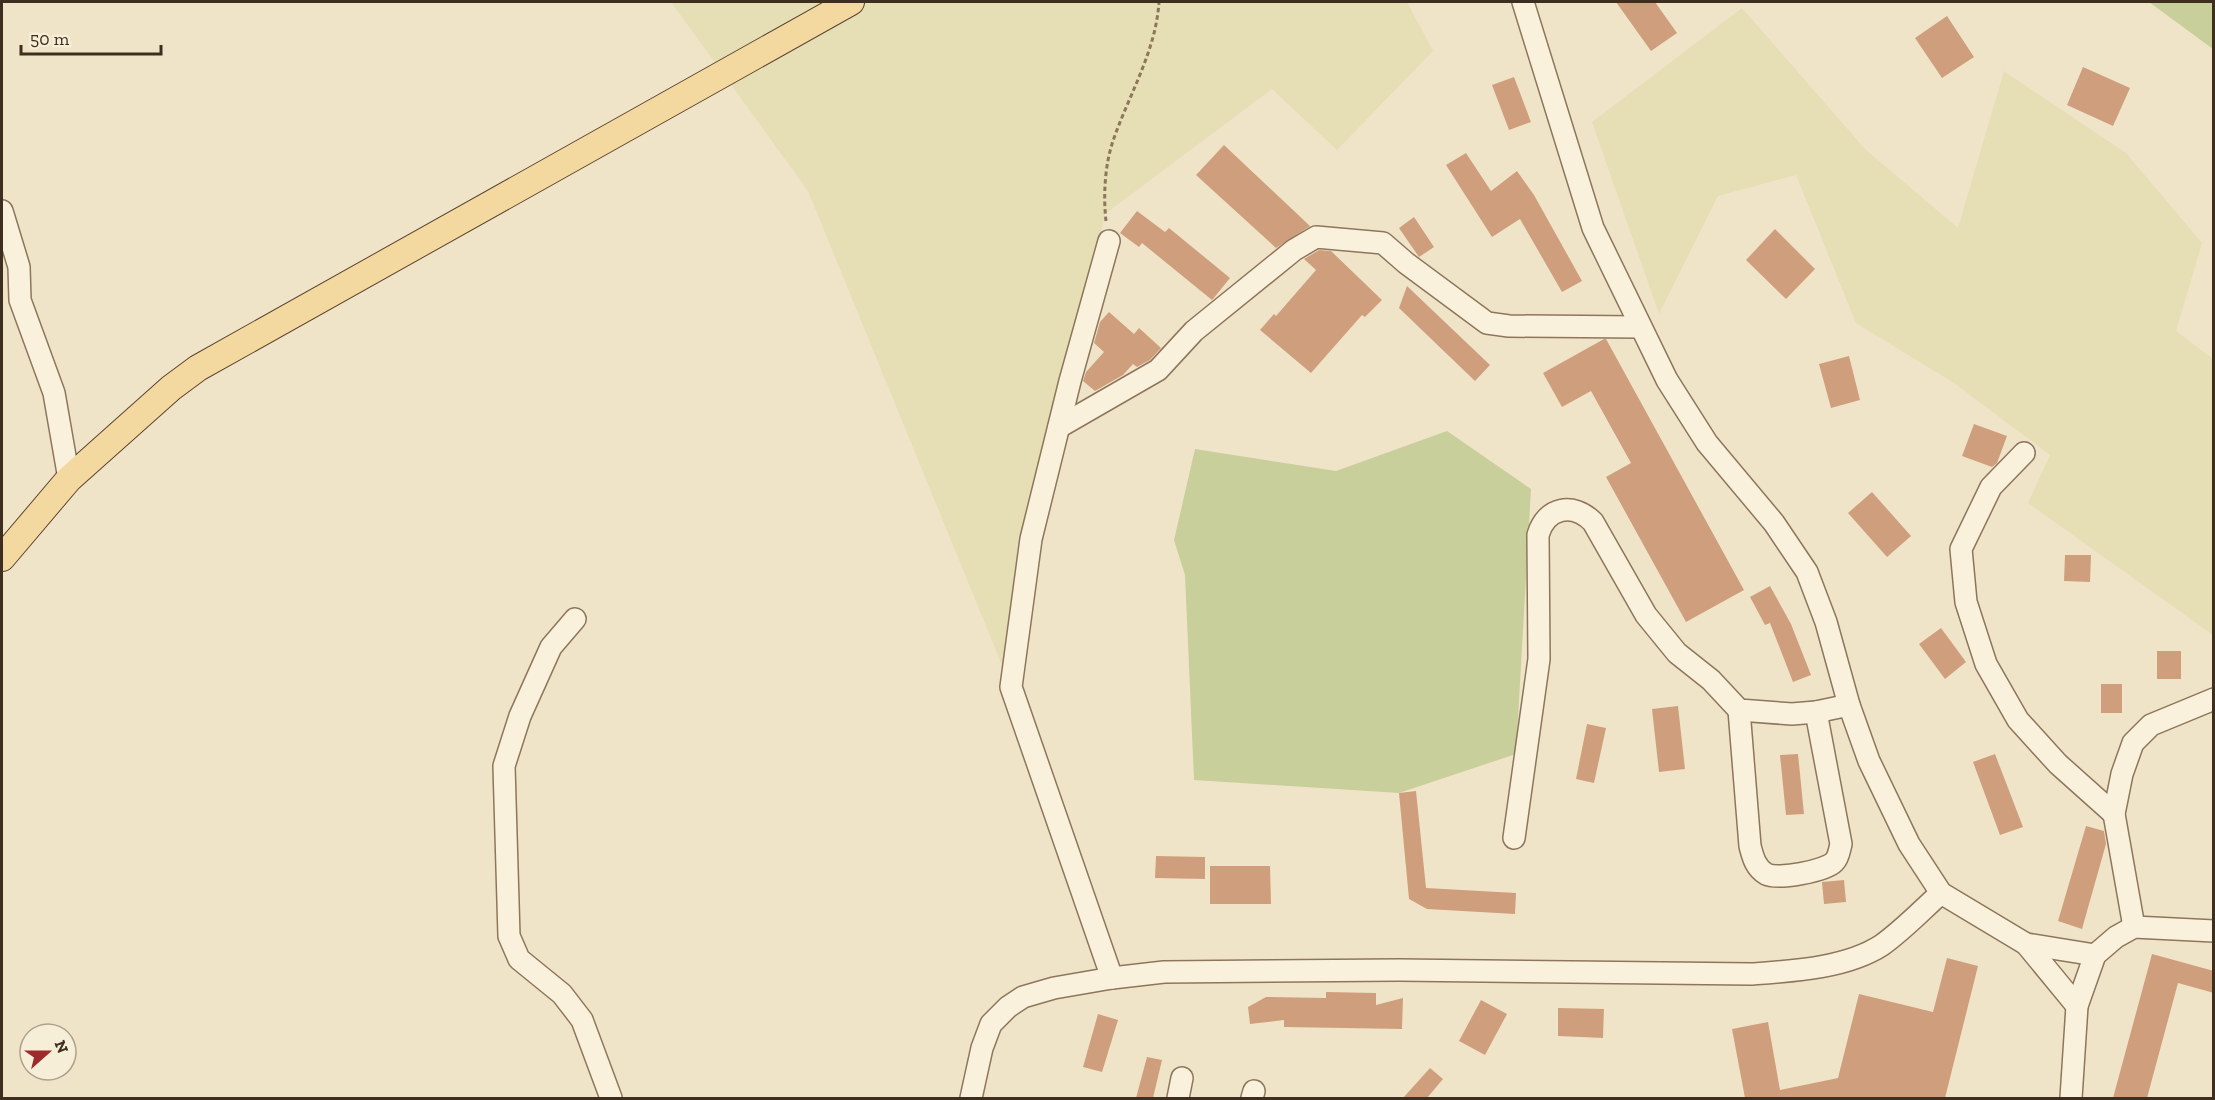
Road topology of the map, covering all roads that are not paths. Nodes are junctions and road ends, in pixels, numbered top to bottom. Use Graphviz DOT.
graph roads {
  1 [pos="851,2"];
  2 [pos="1523,2"];
  3 [pos="2,211"];
  4 [pos="1108,241"];
  5 [pos="10,287"];
  6 [pos="1640,327"];
  7 [pos="1059,427"];
  8 [pos="2024,453"];
  9 [pos="69,479"];
  10 [pos="2,558"];
  11 [pos="575,619"];
  12 [pos="2214,699"];
  13 [pos="1849,705"];
  14 [pos="1739,710"];
  15 [pos="1816,712"];
  16 [pos="2114,814"];
  17 [pos="1514,838"];
  18 [pos="1941,893"];
  19 [pos="2134,927"];
  20 [pos="2214,931"];
  21 [pos="2026,944"];
  22 [pos="2095,955"];
  23 [pos="1112,978"];
  24 [pos="2077,1006"];
  25 [pos="1182,1078"];
  26 [pos="610,1098"];
  27 [pos="972,1098"];
  28 [pos="1178,1098"];
  29 [pos="2071,1098"];
  1 -- 9 [label="main road"];
  2 -- 6 [label="street"];
  3 -- 5 [label="street"];
  4 -- 7 [label="street"];
  5 -- 9 [label="street"];
  6 -- 7 [label="street"];
  6 -- 13 [label="street"];
  7 -- 23 [label="street"];
  8 -- 16 [label="street"];
  9 -- 10 [label="main road"];
  11 -- 26 [label="street"];
  12 -- 16 [label="street"];
  13 -- 15 [label="street"];
  13 -- 18 [label="street"];
  14 -- 15 [label="street"];
  14 -- 15 [label="street"];
  14 -- 17 [label="street"];
  16 -- 19 [label="street"];
  18 -- 21 [label="street"];
  18 -- 23 [label="street"];
  19 -- 20 [label="street"];
  19 -- 22 [label="street"];
  21 -- 22 [label="street"];
  21 -- 24 [label="street"];
  22 -- 24 [label="street"];
  23 -- 27 [label="street"];
  24 -- 29 [label="street"];
  25 -- 28 [label="street"];
}
